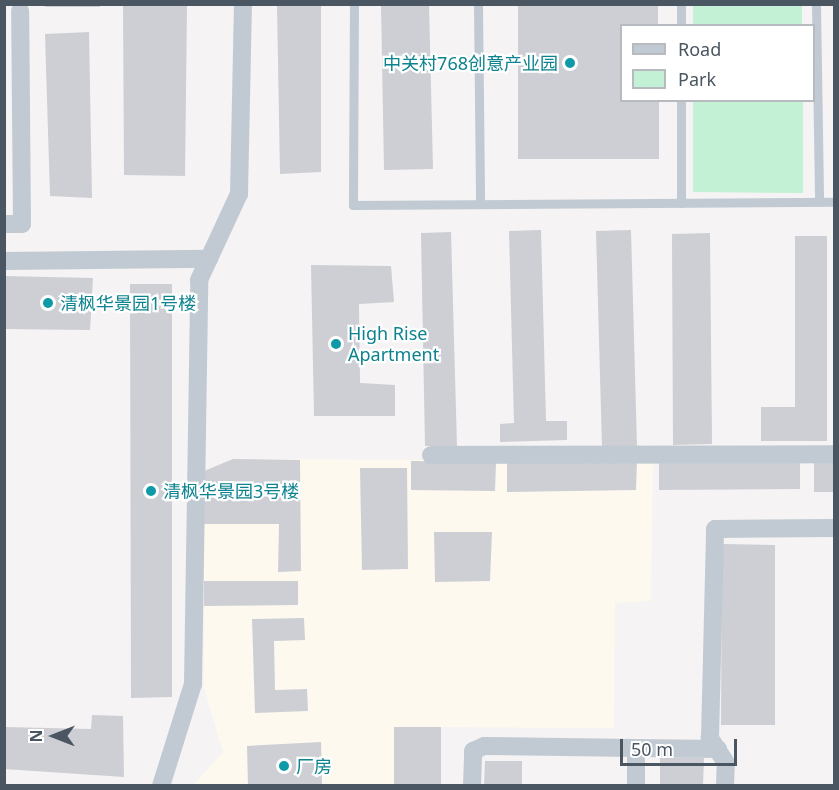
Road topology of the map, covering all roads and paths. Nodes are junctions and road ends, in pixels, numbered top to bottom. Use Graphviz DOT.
graph roads {
  1 [pos="243,4"];
  2 [pos="354,4"];
  3 [pos="478,4"];
  4 [pos="681,4"];
  5 [pos="816,4"];
  6 [pos="15,9"];
  7 [pos="681,24"];
  8 [pos="681,102"];
  9 [pos="819,202"];
  10 [pos="834,202"];
  11 [pos="681,203"];
  12 [pos="480,204"];
  13 [pos="4,225"];
  14 [pos="209,259"];
  15 [pos="4,261"];
  16 [pos="834,454"];
  17 [pos="431,456"];
  18 [pos="834,528"];
  19 [pos="636,748"];
  20 [pos="718,749"];
  21 [pos="161,786"];
  22 [pos="472,786"];
  23 [pos="636,786"];
  24 [pos="725,786"];
  1 -- 14 [label="street"];
  2 -- 12 [label="lane"];
  3 -- 12 [label="lane"];
  4 -- 7 [label="lane"];
  5 -- 9 [label="lane"];
  6 -- 13 [label="street"];
  8 -- 11 [label="lane"];
  9 -- 10 [label="lane"];
  9 -- 11 [label="lane"];
  11 -- 12 [label="lane"];
  14 -- 15 [label="street"];
  14 -- 21 [label="street"];
  16 -- 17 [label="street"];
  18 -- 20 [label="street"];
  19 -- 20 [label="street"];
  19 -- 22 [label="street"];
  19 -- 23 [label="street"];
  20 -- 24 [label="street"];
}
